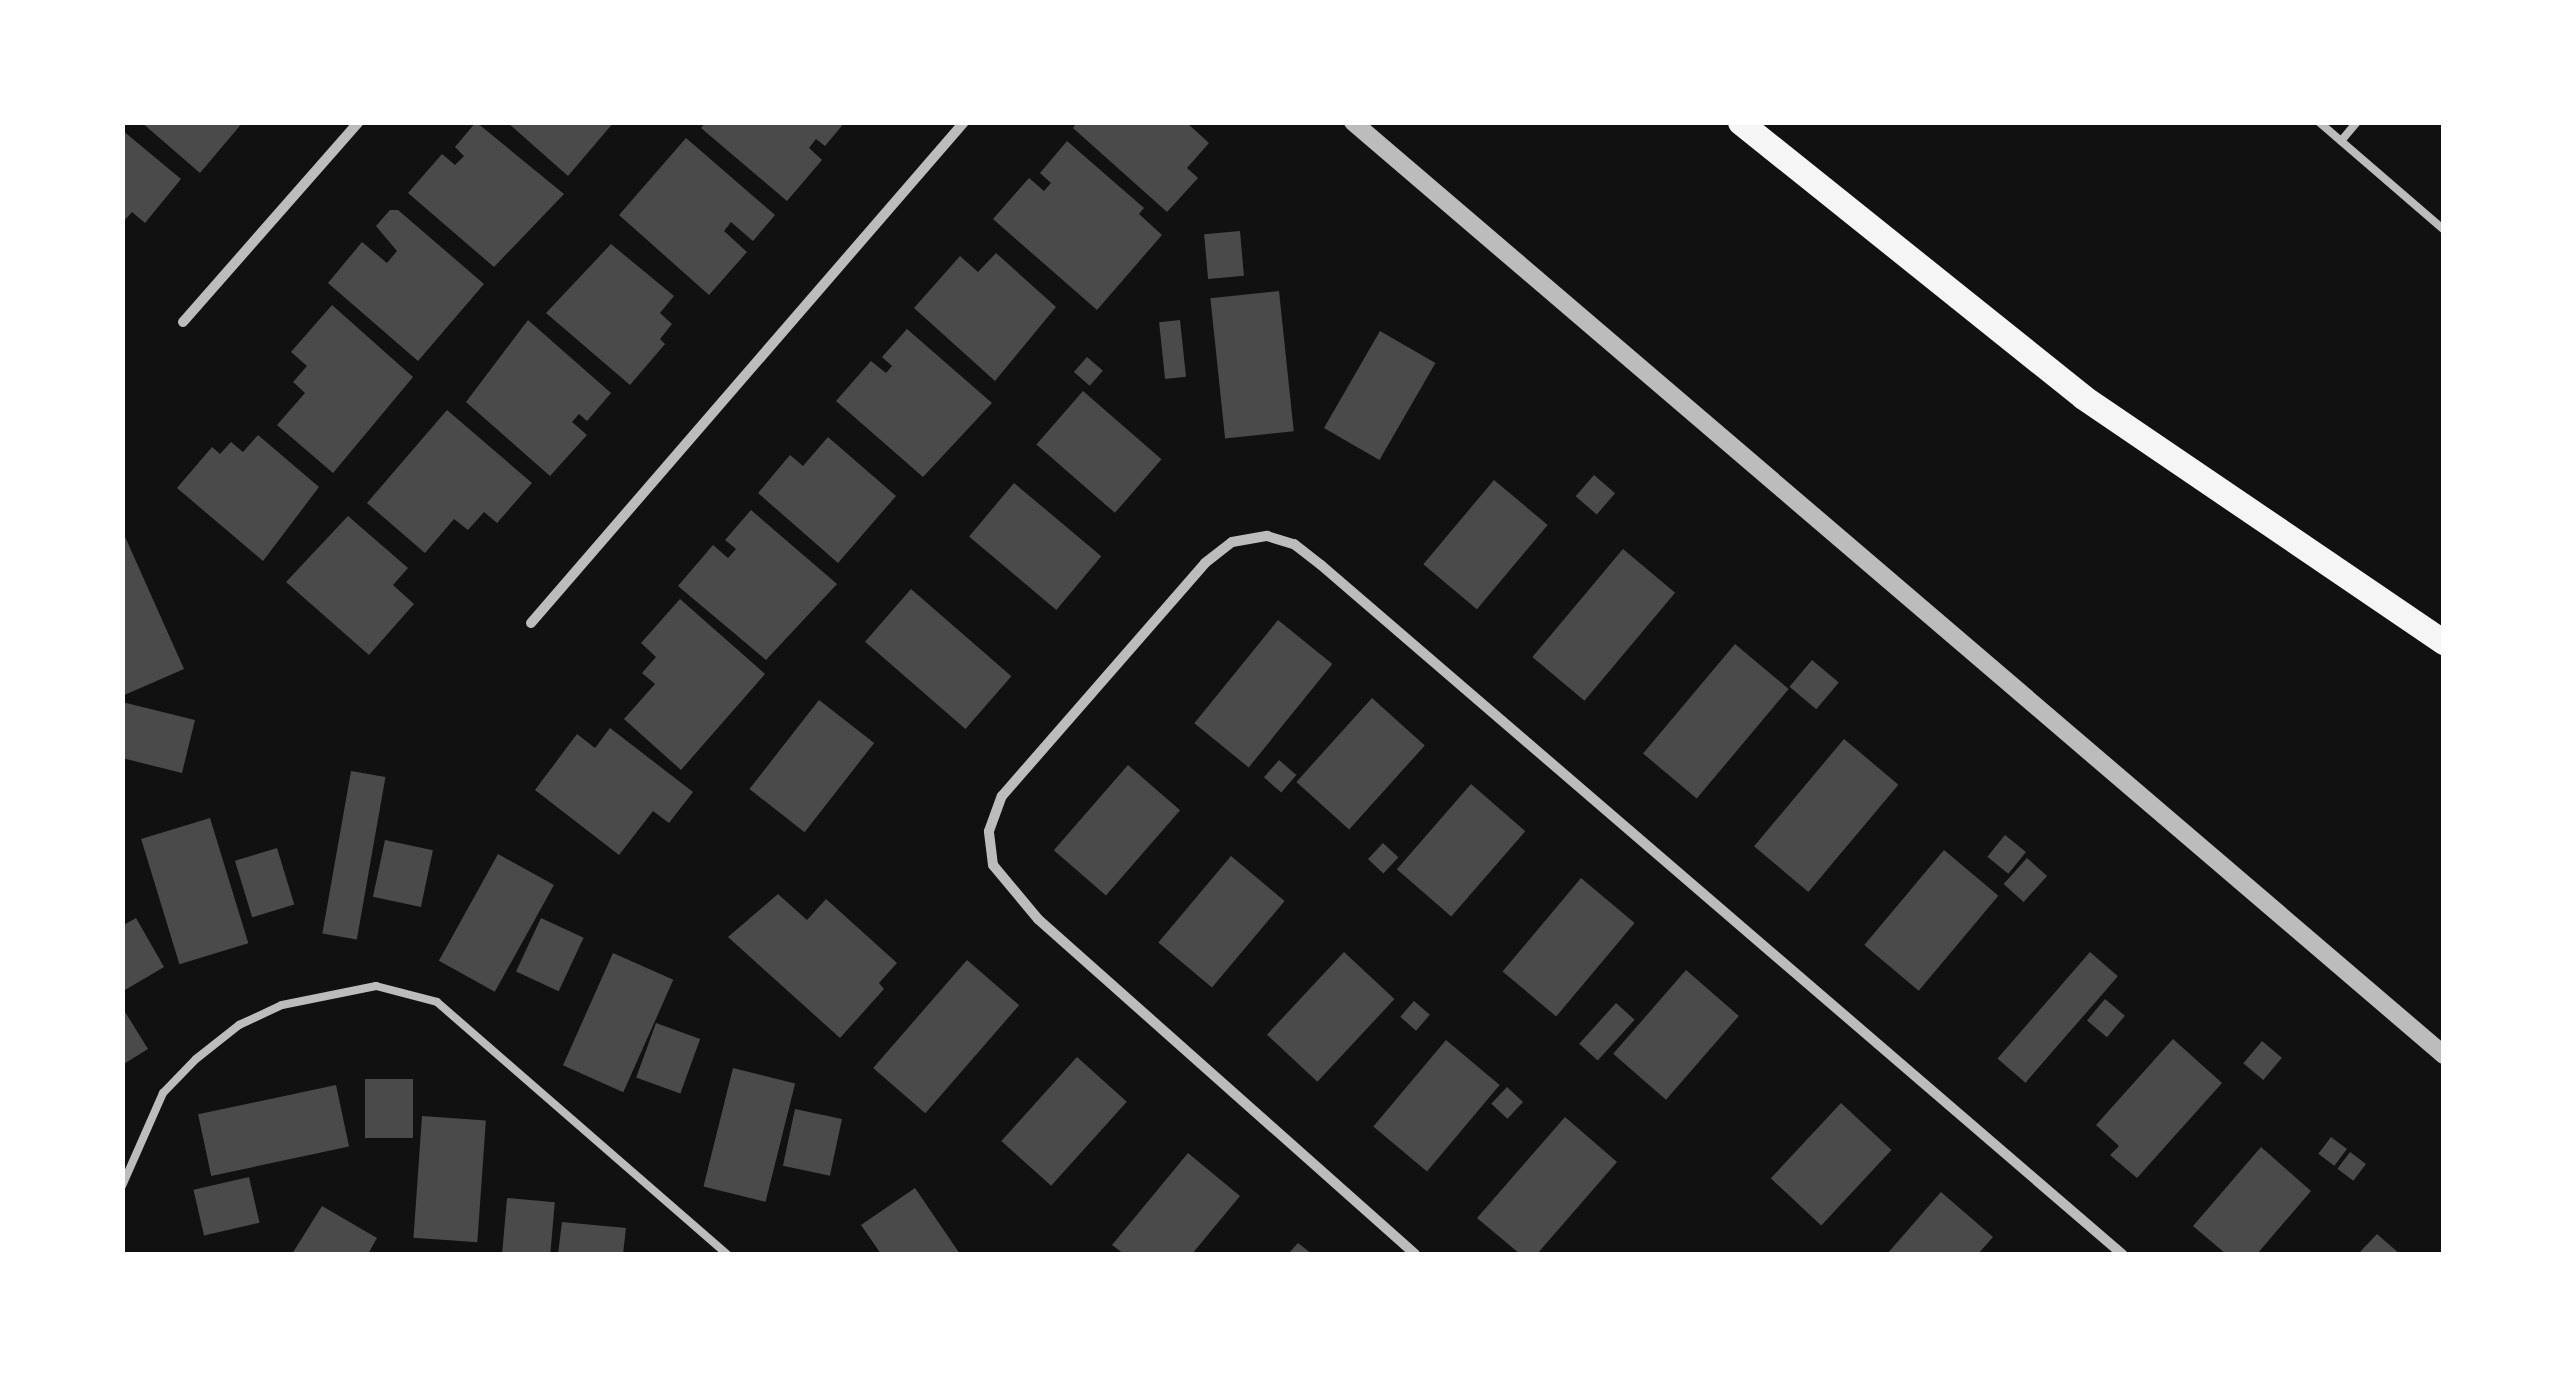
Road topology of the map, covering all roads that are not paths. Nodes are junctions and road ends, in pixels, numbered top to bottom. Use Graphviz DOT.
graph roads {
  1 [pos="359,122"];
  2 [pos="964,122"];
  3 [pos="1353,122"];
  4 [pos="1740,122"];
  5 [pos="2319,122"];
  6 [pos="2357,122"];
  7 [pos="2340,141"];
  8 [pos="2444,230"];
  9 [pos="183,322"];
  10 [pos="531,623"];
  11 [pos="2444,642"];
  12 [pos="2444,1055"];
  13 [pos="122,1186"];
  14 [pos="727,1254"];
  15 [pos="1415,1254"];
  16 [pos="2122,1254"];
  1 -- 9 [label="street"];
  2 -- 10 [label="street"];
  3 -- 12 [label="street"];
  4 -- 11 [label="main road"];
  5 -- 7 [label="lane"];
  6 -- 7 [label="lane"];
  7 -- 8 [label="lane"];
  13 -- 14 [label="lane"];
  15 -- 16 [label="street"];
}
